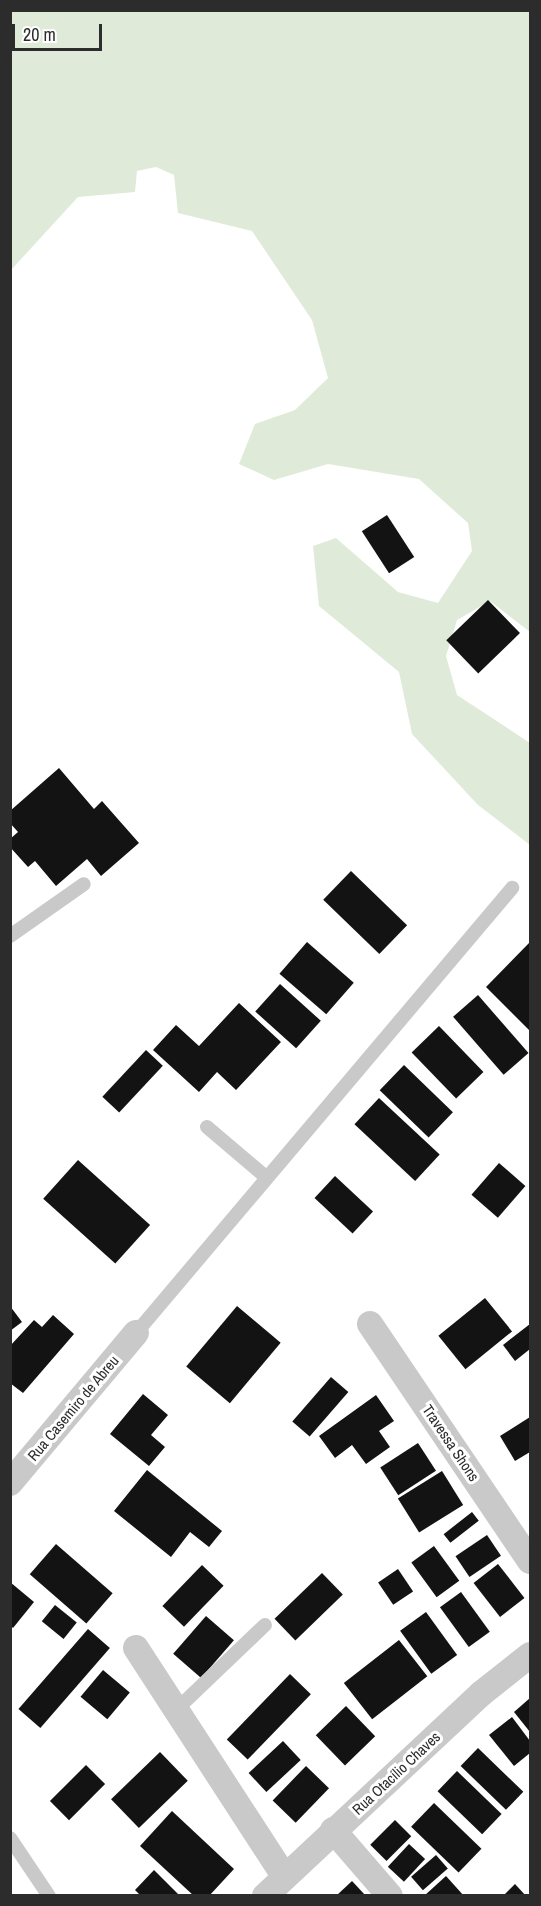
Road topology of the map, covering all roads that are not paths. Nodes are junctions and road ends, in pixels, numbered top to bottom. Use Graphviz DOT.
graph roads {
  1 [pos="84,884"];
  2 [pos="512,888"];
  3 [pos="10,936"];
  4 [pos="207,1127"];
  5 [pos="266,1177"];
  6 [pos="370,1324"];
  7 [pos="136,1333"];
  8 [pos="12,1478"];
  9 [pos="531,1561"];
  10 [pos="265,1625"];
  11 [pos="136,1648"];
  12 [pos="531,1654"];
  13 [pos="176,1710"];
  14 [pos="333,1830"];
  15 [pos="10,1838"];
  16 [pos="284,1876"];
  17 [pos="49,1896"];
  18 [pos="265,1896"];
  19 [pos="390,1896"];
  1 -- 3 [label="lane"];
  2 -- 5 [label="lane"];
  4 -- 5 [label="lane"];
  5 -- 7 [label="lane"];
  6 -- 9 [label="street, Travessa Shons"];
  7 -- 8 [label="street, Rua Casemiro de Abreu"];
  10 -- 13 [label="lane"];
  11 -- 13 [label="street"];
  12 -- 14 [label="street, Rua Otacílio Chaves"];
  13 -- 16 [label="street"];
  14 -- 16 [label="street, Rua Otacílio Chaves"];
  14 -- 19 [label="street"];
  15 -- 17 [label="lane"];
  16 -- 18 [label="street, Rua Otacílio Chaves"];
}
